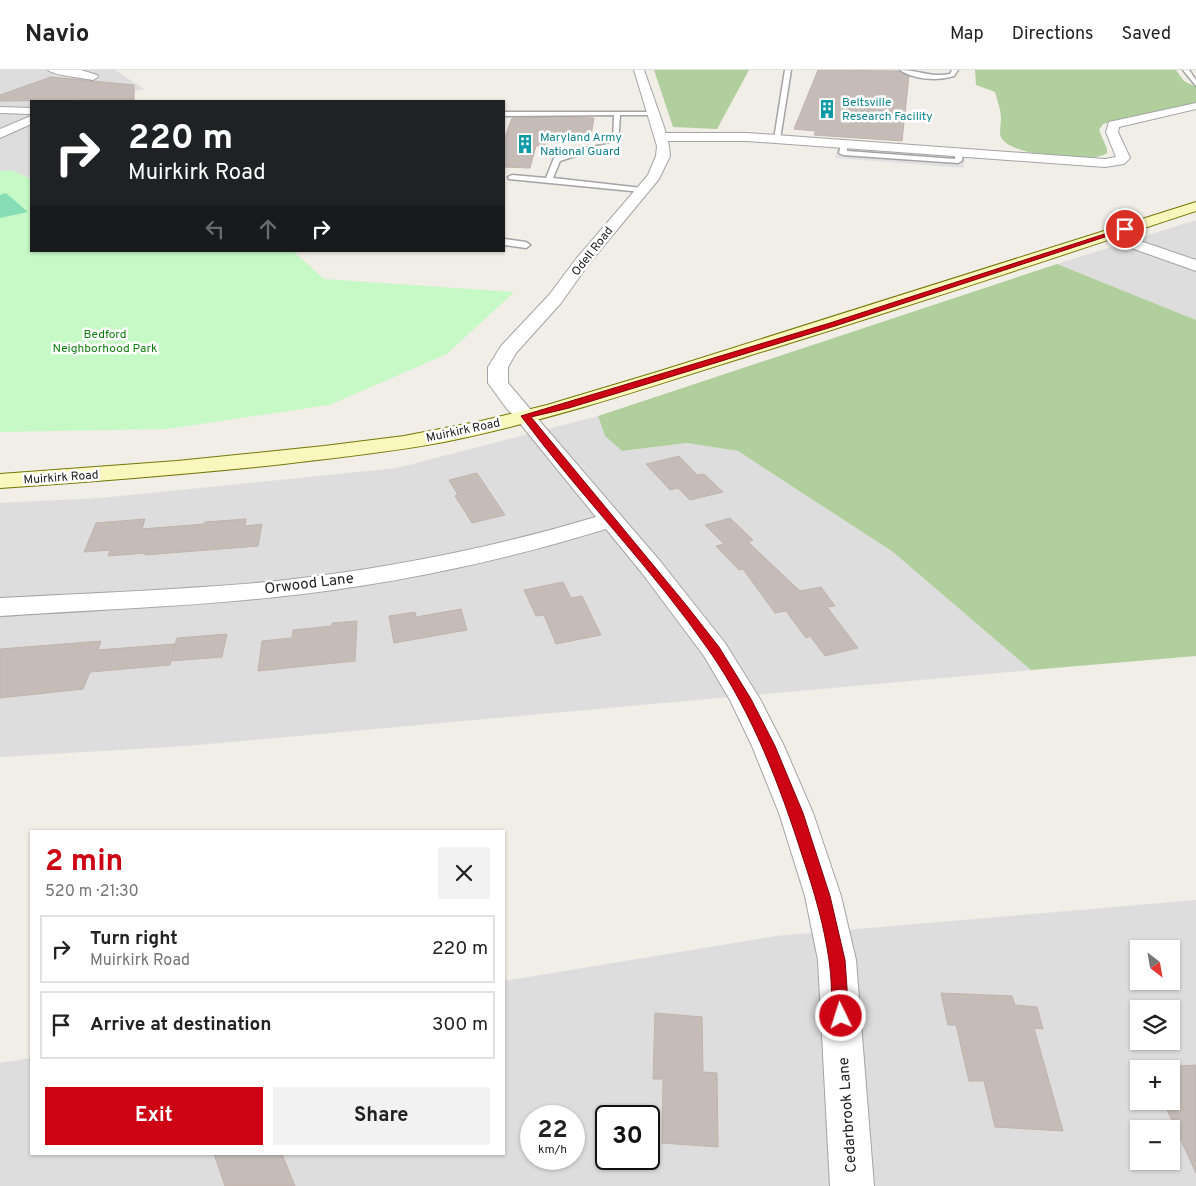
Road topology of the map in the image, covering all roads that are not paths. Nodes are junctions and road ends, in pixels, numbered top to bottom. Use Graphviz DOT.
graph roads {
  1 [pos="53,70"];
  2 [pos="640,70"];
  3 [pos="788,70"];
  4 [pos="903,70"];
  5 [pos="1186,70"];
  6 [pos="954,71"];
  7 [pos="945,72"];
  8 [pos="962,73"];
  9 [pos="93,77"];
  10 [pos="1196,84"];
  11 [pos="1196,106"];
  12 [pos="0,110"];
  13 [pos="30,111"];
  14 [pos="617,113"];
  15 [pos="654,113"];
  16 [pos="505,114"];
  17 [pos="30,120"];
  18 [pos="0,134"];
  19 [pos="660,137"];
  20 [pos="777,139"];
  21 [pos="512,178"];
  22 [pos="549,180"];
  23 [pos="642,190"];
  24 [pos="1196,206"];
  25 [pos="1108,235"];
  26 [pos="505,242"];
  27 [pos="526,245"];
  28 [pos="1196,266"];
  29 [pos="525,416"];
  30 [pos="0,482"];
  31 [pos="611,520"];
  32 [pos="0,607"];
  33 [pos="852,1186"];
  1 -- 9 [label="street"];
  2 -- 15 [label="street, Odell Road"];
  3 -- 20 [label="lane"];
  4 -- 6 [label="lane"];
  5 -- 10 [label="lane"];
  6 -- 7 [label="lane"];
  6 -- 8 [label="lane"];
  11 -- 20 [label="street"];
  12 -- 13 [label="street"];
  14 -- 15 [label="lane"];
  14 -- 16 [label="lane"];
  14 -- 22 [label="lane"];
  15 -- 19 [label="street, Odell Road"];
  17 -- 18 [label="street"];
  19 -- 20 [label="street"];
  19 -- 23 [label="street, Odell Road"];
  21 -- 22 [label="lane"];
  22 -- 23 [label="lane"];
  23 -- 29 [label="street, Odell Road"];
  24 -- 25 [label="main road, Muirkirk Road"];
  25 -- 28 [label="street"];
  25 -- 29 [label="main road, Muirkirk Road"];
  26 -- 27 [label="lane"];
  29 -- 30 [label="main road, Muirkirk Road"];
  29 -- 31 [label="street, Cedarbrook Lane"];
  31 -- 32 [label="street, Orwood Lane"];
  31 -- 33 [label="street, Cedarbrook Lane"];
}
